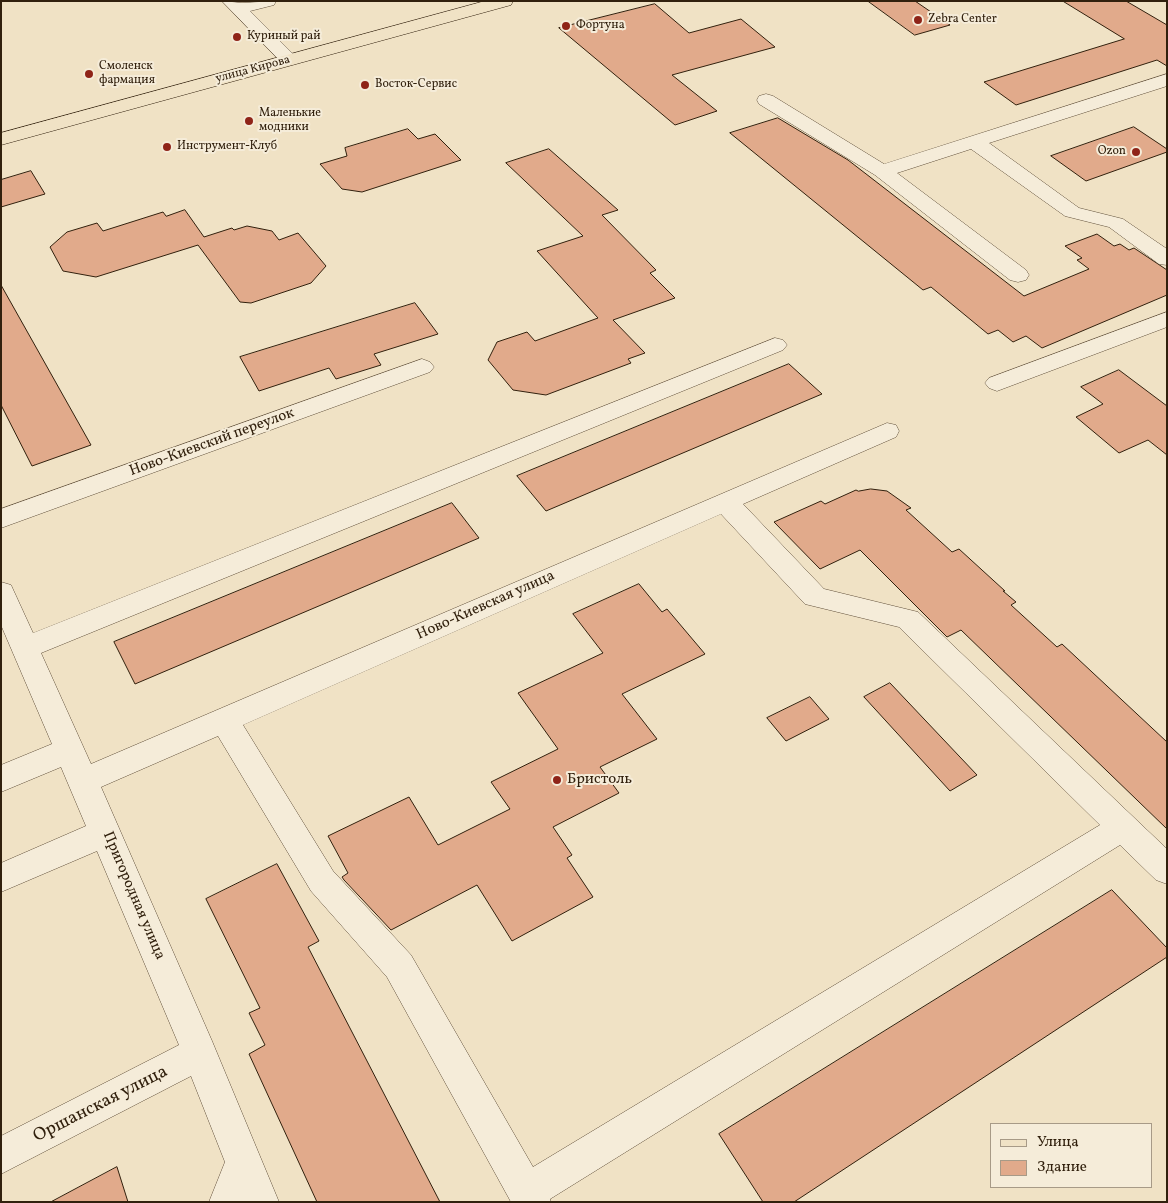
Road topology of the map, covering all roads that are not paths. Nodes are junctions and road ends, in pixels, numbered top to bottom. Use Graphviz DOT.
graph roads {
  1 [pos="268,1"];
  2 [pos="505,1"];
  3 [pos="234,5"];
  4 [pos="289,60"];
  5 [pos="1167,80"];
  6 [pos="766,100"];
  7 [pos="1,140"];
  8 [pos="974,142"];
  9 [pos="882,171"];
  10 [pos="1167,259"];
  11 [pos="1018,275"];
  12 [pos="1167,319"];
  13 [pos="774,345"];
  14 [pos="422,367"];
  15 [pos="997,383"];
  16 [pos="888,431"];
  17 [pos="725,502"];
  18 [pos="1,519"];
  19 [pos="1,592"];
  20 [pos="24,648"];
  21 [pos="224,720"];
  22 [pos="70,750"];
  23 [pos="1,779"];
  24 [pos="84,781"];
  25 [pos="1123,827"];
  26 [pos="106,832"];
  27 [pos="1167,870"];
  28 [pos="1,878"];
  29 [pos="200,1053"];
  30 [pos="1,1156"];
  31 [pos="243,1164"];
  32 [pos="530,1197"];
  33 [pos="228,1202"];
  34 [pos="260,1202"];
  1 -- 3 [label="street"];
  2 -- 4 [label="main road, улица Кирова"];
  3 -- 4 [label="street"];
  4 -- 7 [label="main road, улица Кирова"];
  5 -- 8 [label="street"];
  6 -- 9 [label="street"];
  8 -- 9 [label="street"];
  8 -- 10 [label="street"];
  9 -- 11 [label="street"];
  12 -- 15 [label="street"];
  13 -- 20 [label="street"];
  14 -- 18 [label="street, Ново-Киевский переулок"];
  16 -- 17 [label="street, Ново-Киевская улица"];
  17 -- 21 [label="street, Ново-Киевская улица"];
  17 -- 25 [label="street"];
  19 -- 20 [label="street, Пригородная улица"];
  20 -- 22 [label="street, Пригородная улица"];
  21 -- 24 [label="street, Ново-Киевская улица"];
  21 -- 32 [label="street"];
  22 -- 23 [label="street"];
  22 -- 24 [label="street, Пригородная улица"];
  24 -- 26 [label="street, Пригородная улица"];
  25 -- 27 [label="street"];
  25 -- 32 [label="street"];
  26 -- 28 [label="street"];
  26 -- 29 [label="street, Пригородная улица"];
  29 -- 30 [label="street, Оршанская улица"];
  29 -- 31 [label="street, Пригородная улица"];
  31 -- 33 [label="street"];
  31 -- 34 [label="street, Пригородная улица"];
}
